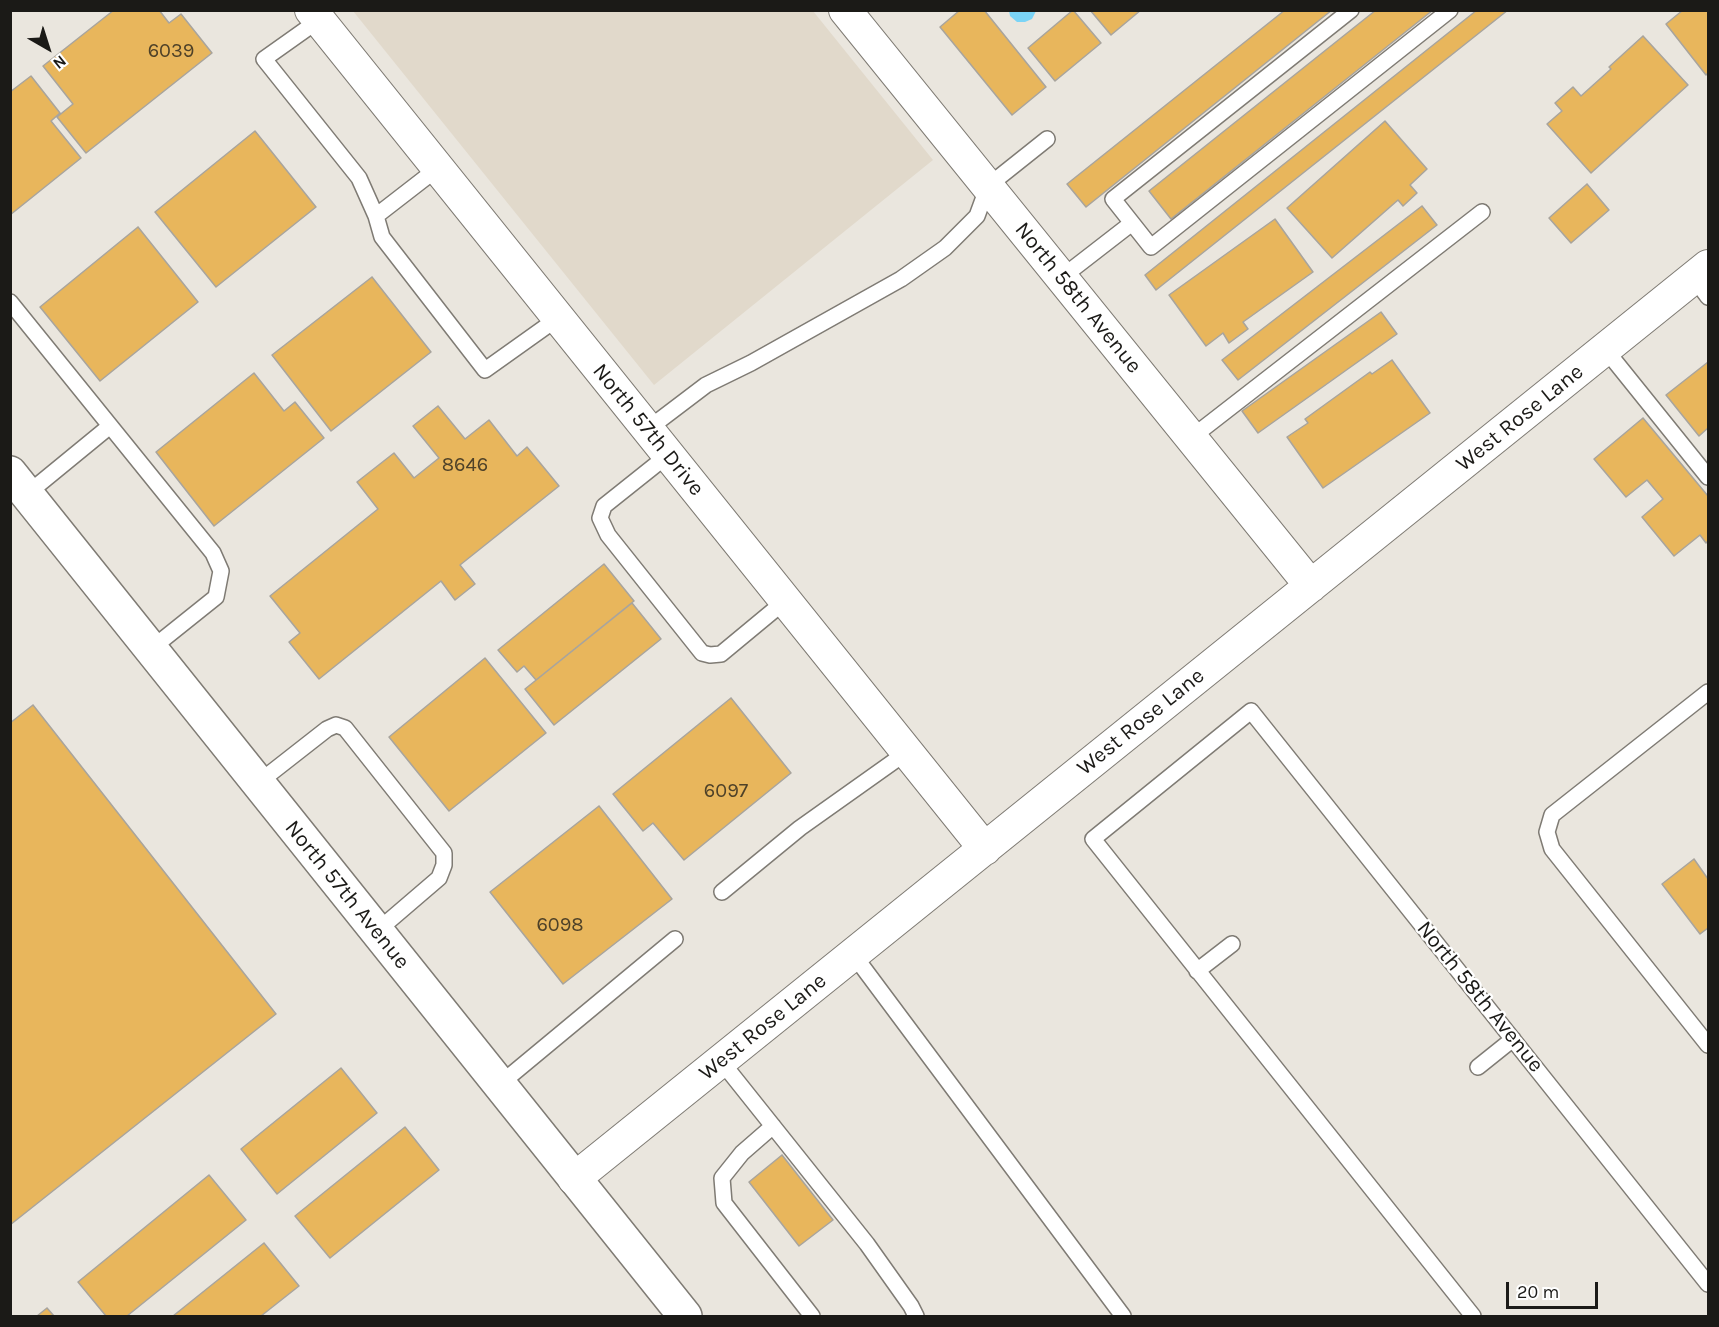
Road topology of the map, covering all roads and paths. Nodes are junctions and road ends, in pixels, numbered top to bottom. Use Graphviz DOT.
graph roads {
  1 [pos="845,10"];
  2 [pos="1351,10"];
  3 [pos="1450,10"];
  4 [pos="315,15"];
  5 [pos="1047,140"];
  6 [pos="438,168"];
  7 [pos="988,186"];
  8 [pos="1482,212"];
  9 [pos="376,216"];
  10 [pos="1132,223"];
  11 [pos="1061,278"];
  12 [pos="1704,280"];
  13 [pos="10,302"];
  14 [pos="558,318"];
  15 [pos="1605,349"];
  16 [pos="110,426"];
  17 [pos="648,429"];
  18 [pos="1191,438"];
  19 [pos="668,455"];
  20 [pos="1708,477"];
  21 [pos="19,483"];
  22 [pos="1311,586"];
  23 [pos="785,601"];
  24 [pos="151,649"];
  25 [pos="1708,692"];
  26 [pos="907,752"];
  27 [pos="258,783"];
  28 [pos="985,849"];
  29 [pos="722,892"];
  30 [pos="376,932"];
  31 [pos="675,939"];
  32 [pos="1232,944"];
  33 [pos="853,954"];
  34 [pos="1197,971"];
  35 [pos="1513,1039"];
  36 [pos="1708,1045"];
  37 [pos="721,1061"];
  38 [pos="1478,1067"];
  39 [pos="499,1085"];
  40 [pos="773,1126"];
  41 [pos="574,1179"];
  42 [pos="1708,1284"];
  43 [pos="685,1317"];
  44 [pos="812,1317"];
  45 [pos="916,1317"];
  46 [pos="1123,1317"];
  47 [pos="1473,1317"];
  1 -- 7 [label="street, North 58th Avenue"];
  2 -- 10 [label="lane"];
  3 -- 10 [label="lane"];
  4 -- 6 [label="street, North 57th Drive"];
  4 -- 9 [label="lane"];
  5 -- 7 [label="lane"];
  6 -- 9 [label="lane"];
  6 -- 14 [label="street, North 57th Drive"];
  7 -- 11 [label="street, North 58th Avenue"];
  7 -- 17 [label="lane"];
  8 -- 18 [label="lane"];
  9 -- 14 [label="lane"];
  10 -- 11 [label="lane"];
  11 -- 18 [label="street, North 58th Avenue"];
  12 -- 15 [label="street, West Rose Lane"];
  13 -- 16 [label="lane"];
  14 -- 17 [label="street, North 57th Drive"];
  15 -- 20 [label="lane"];
  15 -- 22 [label="street, West Rose Lane"];
  16 -- 21 [label="lane"];
  16 -- 24 [label="lane"];
  17 -- 19 [label="street, North 57th Drive"];
  18 -- 22 [label="street, North 58th Avenue"];
  19 -- 23 [label="street, North 57th Drive"];
  19 -- 23 [label="lane"];
  21 -- 24 [label="street, North 57th Avenue"];
  22 -- 28 [label="street, West Rose Lane"];
  23 -- 26 [label="street, North 57th Drive"];
  24 -- 27 [label="street, North 57th Avenue"];
  25 -- 36 [label="lane"];
  26 -- 28 [label="street, North 57th Drive"];
  26 -- 29 [label="lane"];
  27 -- 30 [label="street, North 57th Avenue"];
  27 -- 30 [label="lane"];
  28 -- 33 [label="street, West Rose Lane"];
  30 -- 39 [label="street, North 57th Avenue"];
  31 -- 39 [label="lane"];
  32 -- 34 [label="lane"];
  33 -- 37 [label="street, West Rose Lane"];
  33 -- 46 [label="lane"];
  34 -- 35 [label="lane, North 58th Avenue"];
  34 -- 47 [label="lane"];
  35 -- 38 [label="lane"];
  35 -- 42 [label="lane, North 58th Avenue"];
  37 -- 40 [label="lane"];
  37 -- 41 [label="street, West Rose Lane"];
  39 -- 41 [label="street, North 57th Avenue"];
  40 -- 44 [label="lane"];
  40 -- 45 [label="lane"];
  41 -- 43 [label="street, North 57th Avenue"];
}
